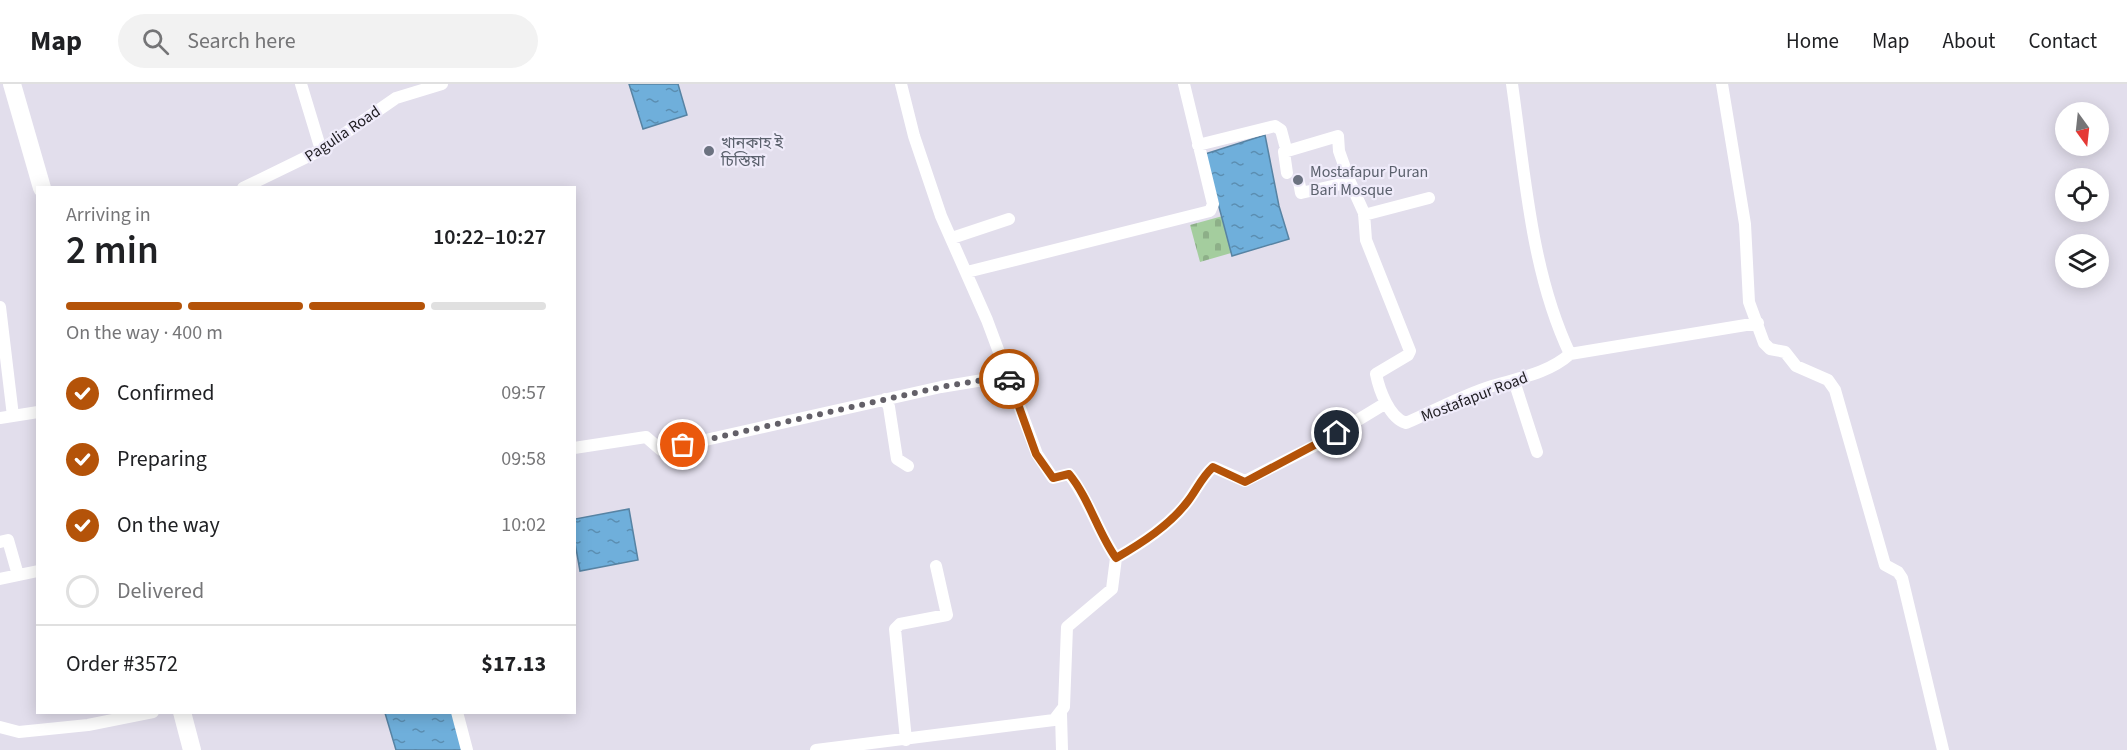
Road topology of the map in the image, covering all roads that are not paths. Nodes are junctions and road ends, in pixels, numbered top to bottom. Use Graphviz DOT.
graph roads {
  1 [pos="12,84"];
  2 [pos="301,84"];
  3 [pos="442,84"];
  4 [pos="901,84"];
  5 [pos="1184,84"];
  6 [pos="1512,84"];
  7 [pos="1722,84"];
  8 [pos="410,87"];
  9 [pos="1198,144"];
  10 [pos="1286,145"];
  11 [pos="321,150"];
  12 [pos="1287,173"];
  13 [pos="1299,182"];
  14 [pos="1350,182"];
  15 [pos="41,186"];
  16 [pos="247,186"];
  17 [pos="1429,198"];
  18 [pos="1364,215"];
  19 [pos="1009,219"];
  20 [pos="952,238"];
  21 [pos="967,272"];
  22 [pos="0,307"];
  23 [pos="1758,323"];
  24 [pos="1570,354"];
  25 [pos="1007,376"];
  26 [pos="1514,381"];
  27 [pos="885,399"];
  28 [pos="1386,403"];
  29 [pos="36,412"];
  30 [pos="13,416"];
  31 [pos="0,418"];
  32 [pos="576,448"];
  33 [pos="1537,452"];
  34 [pos="908,466"];
  35 [pos="0,542"];
  36 [pos="1116,558"];
  37 [pos="936,566"];
  38 [pos="36,571"];
  39 [pos="18,575"];
  40 [pos="0,579"];
  41 [pos="143,714"];
  42 [pos="183,714"];
  43 [pos="458,714"];
  44 [pos="1061,714"];
  45 [pos="0,727"];
  46 [pos="906,740"];
  47 [pos="192,750"];
  48 [pos="467,750"];
  49 [pos="816,750"];
  50 [pos="1062,750"];
  51 [pos="1942,750"];
  1 -- 15 [label="highway"];
  2 -- 11 [label="street"];
  3 -- 8 [label="street, Pagulia Road"];
  4 -- 20 [label="street"];
  5 -- 9 [label="street"];
  6 -- 24 [label="street"];
  7 -- 23 [label="street"];
  8 -- 11 [label="street, Pagulia Road"];
  9 -- 10 [label="street"];
  9 -- 21 [label="street"];
  11 -- 16 [label="street, Pagulia Road"];
  12 -- 14 [label="street"];
  13 -- 14 [label="street"];
  14 -- 18 [label="street"];
  17 -- 18 [label="street"];
  18 -- 28 [label="street, Mostafapur Road"];
  19 -- 20 [label="street"];
  20 -- 21 [label="street"];
  21 -- 25 [label="street"];
  22 -- 30 [label="street"];
  23 -- 24 [label="street"];
  23 -- 51 [label="street"];
  24 -- 26 [label="street, Mostafapur Road"];
  25 -- 27 [label="street"];
  25 -- 36 [label="street"];
  26 -- 28 [label="street, Mostafapur Road"];
  26 -- 33 [label="street"];
  27 -- 32 [label="street"];
  27 -- 34 [label="street"];
  28 -- 36 [label="street"];
  29 -- 30 [label="street"];
  30 -- 31 [label="street"];
  35 -- 39 [label="street"];
  36 -- 44 [label="street"];
  37 -- 46 [label="street"];
  38 -- 39 [label="street"];
  39 -- 40 [label="street"];
  41 -- 45 [label="street"];
  42 -- 47 [label="highway"];
  43 -- 48 [label="street"];
  44 -- 46 [label="street"];
  44 -- 50 [label="street"];
  46 -- 49 [label="street"];
}
